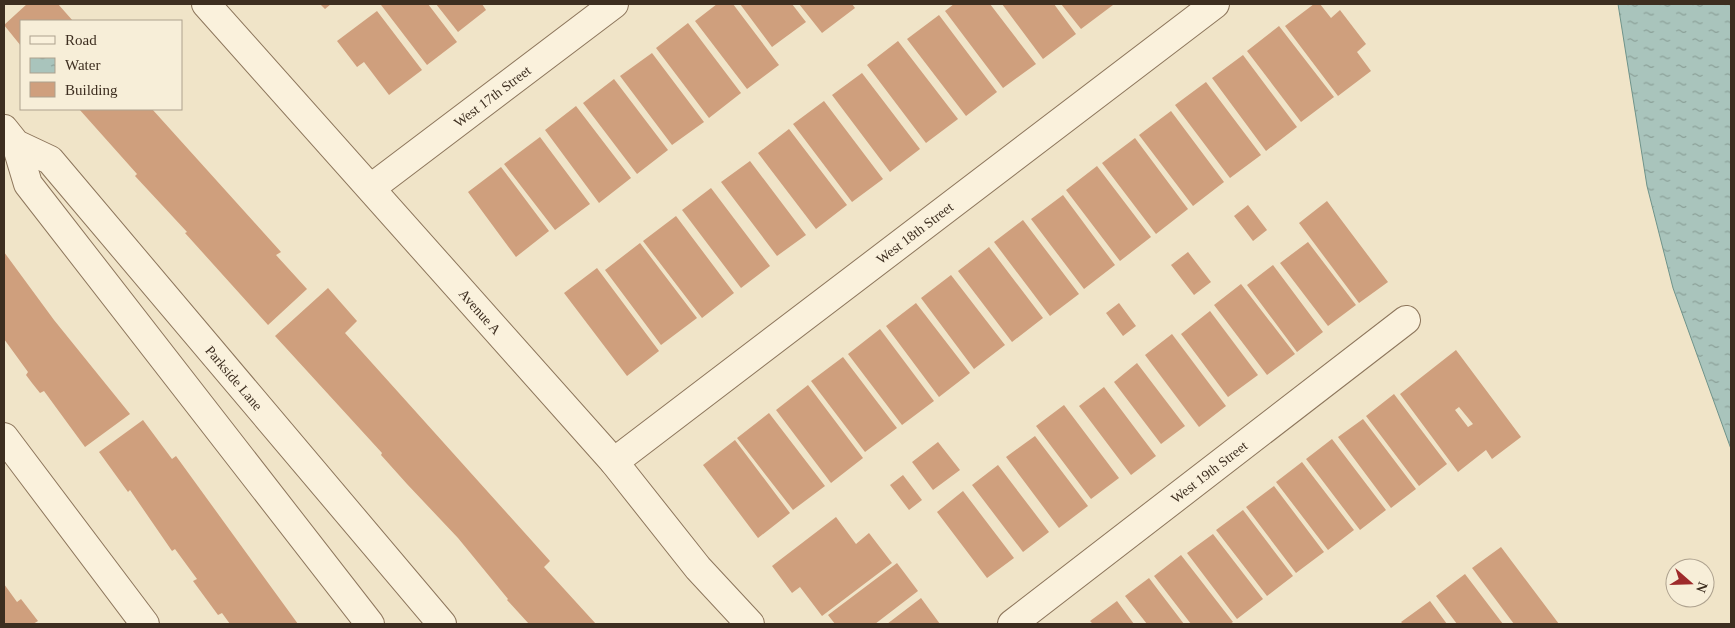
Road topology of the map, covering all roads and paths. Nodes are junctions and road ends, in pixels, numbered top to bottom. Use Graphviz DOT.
graph roads {
  1 [pos="206,4"];
  2 [pos="614,4"];
  3 [pos="1215,4"];
  4 [pos="10,136"];
  5 [pos="371,188"];
  6 [pos="1406,320"];
  7 [pos="4,438"];
  8 [pos="614,462"];
  9 [pos="145,624"];
  10 [pos="370,624"];
  11 [pos="442,624"];
  12 [pos="750,624"];
  13 [pos="1012,624"];
  1 -- 5 [label="street, Avenue A"];
  2 -- 5 [label="street, West 17th Street"];
  3 -- 8 [label="street, West 18th Street"];
  4 -- 10 [label="street, Parkside Lane"];
  4 -- 11 [label="street, Parkside Lane"];
  5 -- 8 [label="street, Avenue A"];
  6 -- 13 [label="street, West 19th Street"];
  7 -- 9 [label="street"];
  8 -- 12 [label="street, Avenue A"];
}
